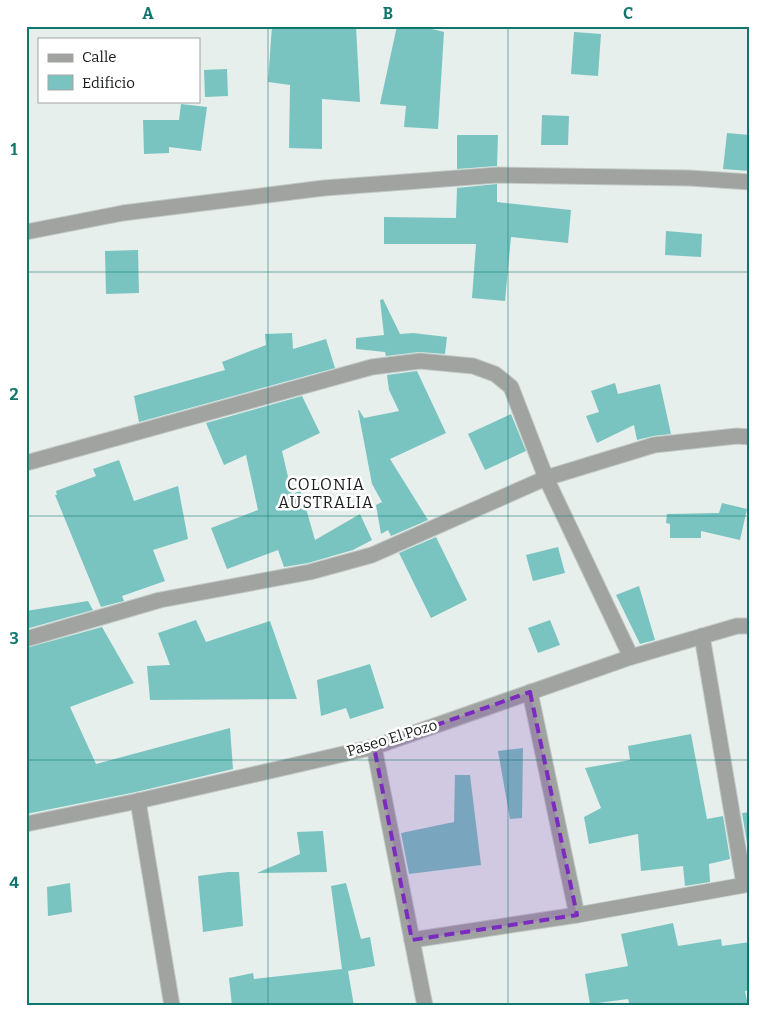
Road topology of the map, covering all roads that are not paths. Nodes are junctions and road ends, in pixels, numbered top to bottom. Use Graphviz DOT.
graph roads {
  1 [pos="750,182"];
  2 [pos="26,232"];
  3 [pos="750,437"];
  4 [pos="26,463"];
  5 [pos="546,478"];
  6 [pos="750,626"];
  7 [pos="702,636"];
  8 [pos="26,639"];
  9 [pos="631,657"];
  10 [pos="530,692"];
  11 [pos="374,747"];
  12 [pos="138,801"];
  13 [pos="26,824"];
  14 [pos="747,884"];
  15 [pos="577,915"];
  16 [pos="412,940"];
  17 [pos="420,1005"];
  18 [pos="172,1006"];
  1 -- 2 [label="street"];
  3 -- 5 [label="street"];
  4 -- 5 [label="street"];
  5 -- 8 [label="street"];
  5 -- 9 [label="street"];
  6 -- 7 [label="street, Paseo El Pozo"];
  7 -- 9 [label="street, Paseo El Pozo"];
  7 -- 14 [label="street"];
  9 -- 10 [label="street, Paseo El Pozo"];
  10 -- 11 [label="street, Paseo El Pozo"];
  10 -- 15 [label="street"];
  11 -- 12 [label="street, Paseo El Pozo"];
  11 -- 16 [label="street"];
  12 -- 13 [label="street, Paseo El Pozo"];
  12 -- 18 [label="street"];
  14 -- 15 [label="street"];
  15 -- 16 [label="street"];
  16 -- 17 [label="street"];
}
